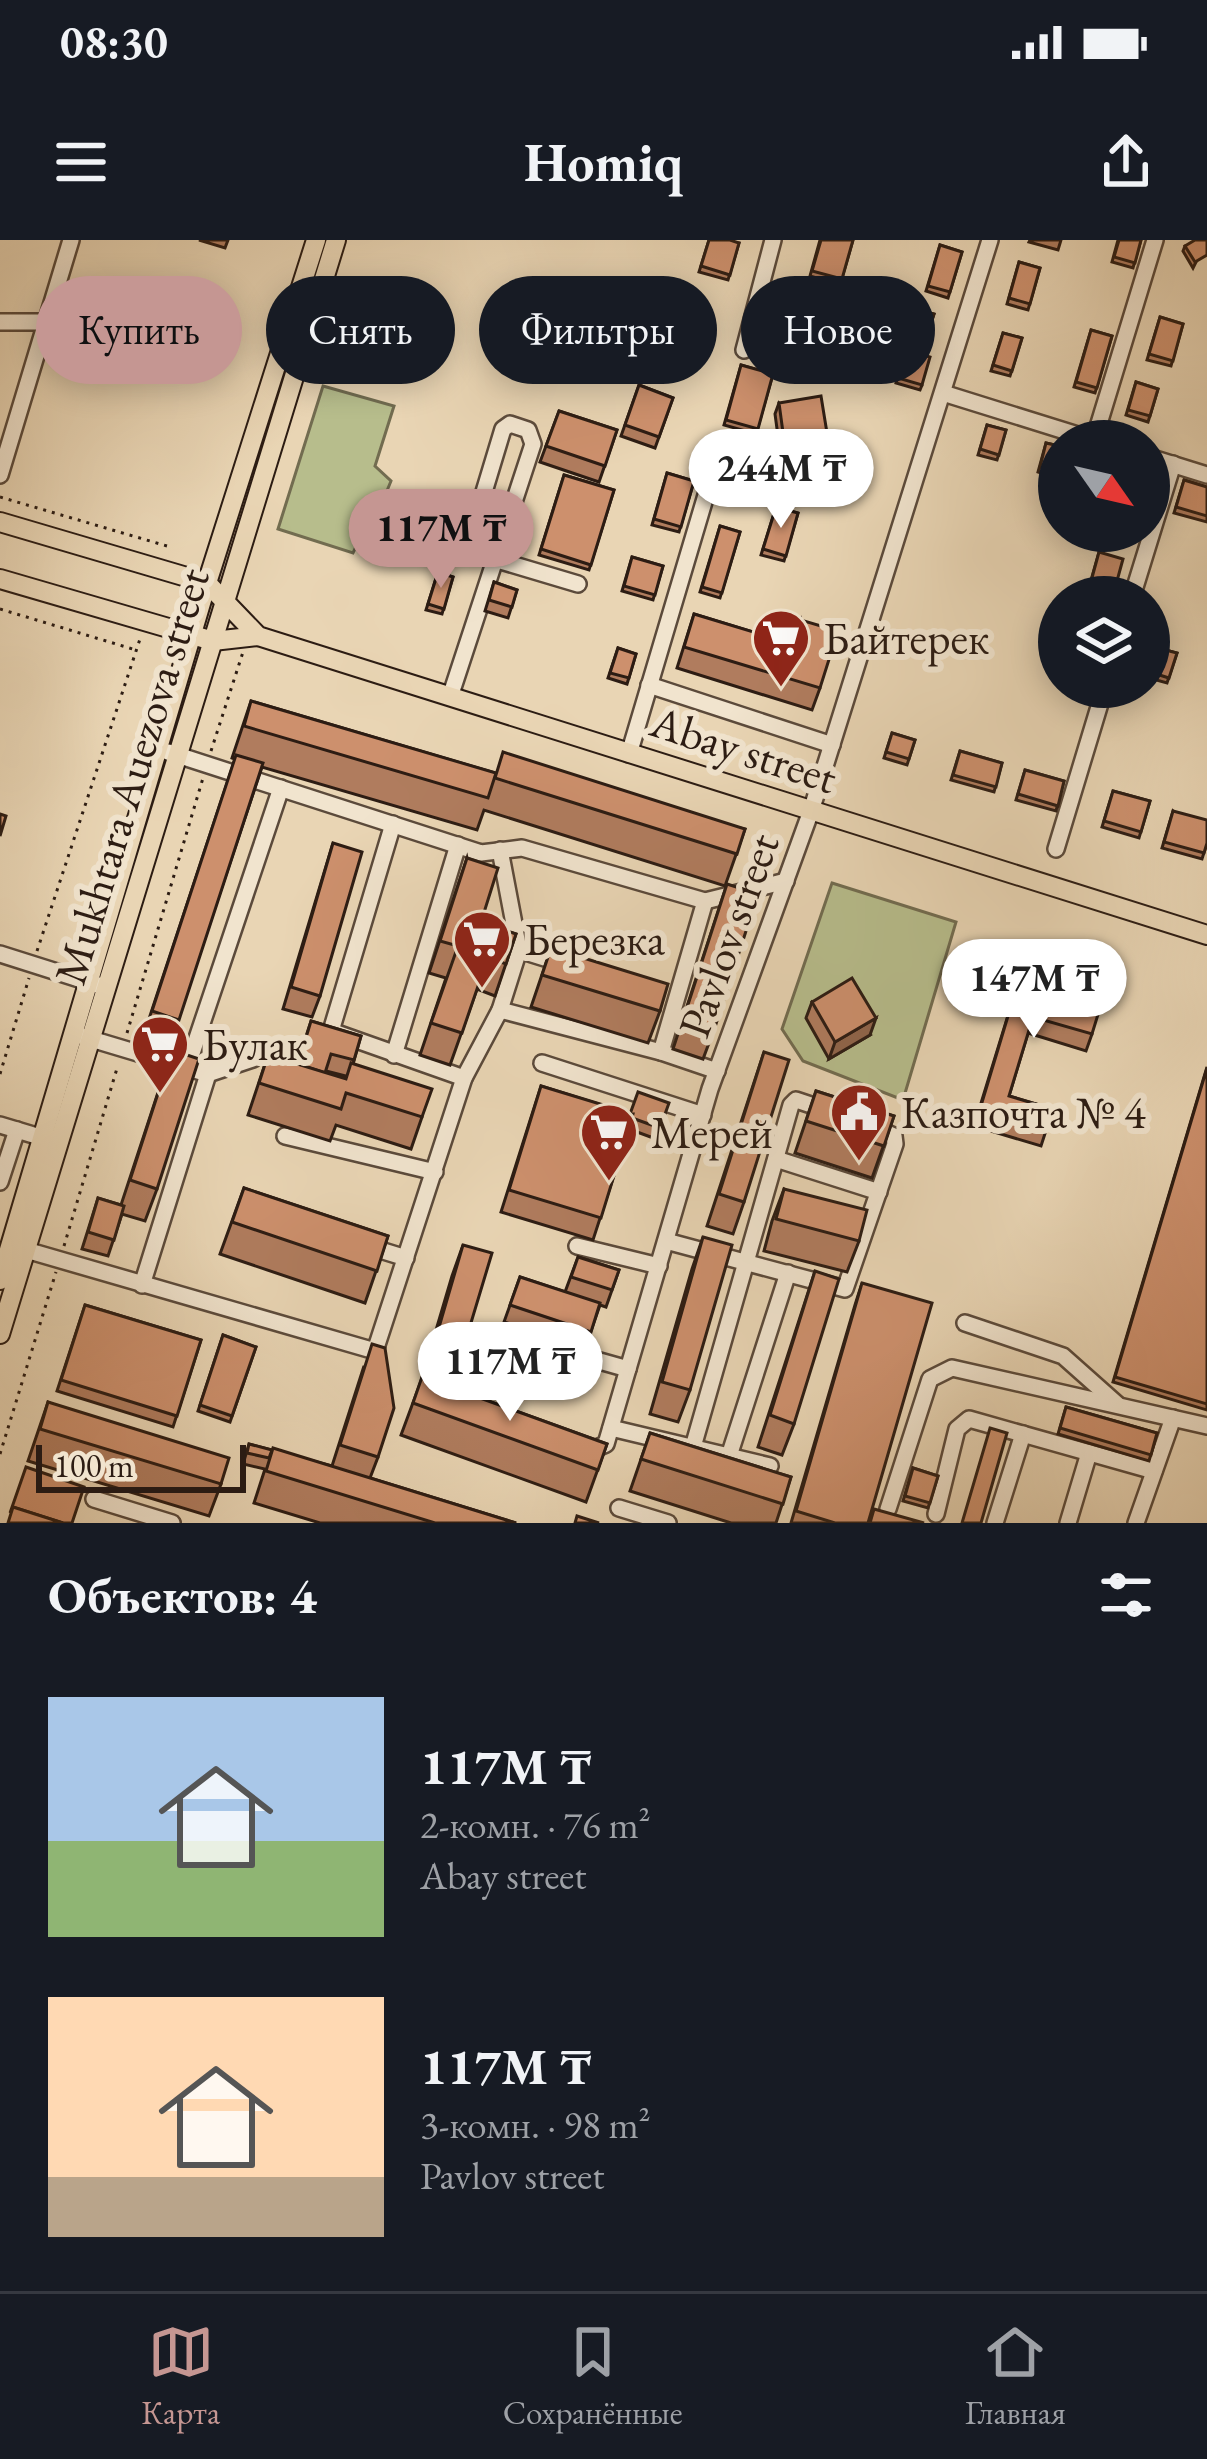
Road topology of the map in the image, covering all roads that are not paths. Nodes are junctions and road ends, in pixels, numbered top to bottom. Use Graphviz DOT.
graph roads {
  1 [pos="71,240"];
  2 [pos="316,240"];
  3 [pos="335,240"];
  4 [pos="773,240"];
  5 [pos="990,240"];
  6 [pos="1155,240"];
  7 [pos="60,276"];
  8 [pos="764,276"];
  9 [pos="0,322"];
  10 [pos="36,322"];
  11 [pos="36,355"];
  12 [pos="943,392"];
  13 [pos="1102,420"];
  14 [pos="1038,422"];
  15 [pos="1170,463"];
  16 [pos="1173,464"];
  17 [pos="0,475"];
  18 [pos="712,475"];
  19 [pos="1207,475"];
  20 [pos="0,522"];
  21 [pos="494,559"];
  22 [pos="1138,576"];
  23 [pos="0,579"];
  24 [pos="207,583"];
  25 [pos="578,584"];
  26 [pos="226,597"];
  27 [pos="193,636"];
  28 [pos="258,636"];
  29 [pos="213,641"];
  30 [pos="649,685"];
  31 [pos="450,697"];
  32 [pos="1099,708"];
  33 [pos="832,745"];
  34 [pos="169,752"];
  35 [pos="629,754"];
  36 [pos="281,788"];
  37 [pos="811,812"];
  38 [pos="393,824"];
  39 [pos="458,845"];
  40 [pos="1055,849"];
  41 [pos="500,850"];
  42 [pos="786,881"];
  43 [pos="705,901"];
  44 [pos="1207,935"];
  45 [pos="519,950"];
  46 [pos="0,954"];
  47 [pos="586,971"];
  48 [pos="98,985"];
  49 [pos="653,993"];
  50 [pos="676,1000"];
  51 [pos="500,1010"];
  52 [pos="82,1036"];
  53 [pos="661,1052"];
  54 [pos="394,1055"];
  55 [pos="253,1059"];
  56 [pos="542,1063"];
  57 [pos="187,1067"];
  58 [pos="717,1071"];
  59 [pos="208,1074"];
  60 [pos="464,1078"];
  61 [pos="703,1115"];
  62 [pos="9,1127"];
  63 [pos="285,1136"];
  64 [pos="51,1140"];
  65 [pos="776,1159"];
  66 [pos="435,1172"];
  67 [pos="0,1182"];
  68 [pos="879,1192"];
  69 [pos="340,1238"];
  70 [pos="666,1241"];
  71 [pos="577,1246"];
  72 [pos="26,1250"];
  73 [pos="406,1258"];
  74 [pos="746,1263"];
  75 [pos="658,1266"];
  76 [pos="788,1274"];
  77 [pos="0,1280"];
  78 [pos="142,1285"];
  79 [pos="964,1322"];
  80 [pos="0,1334"];
  81 [pos="628,1369"];
  82 [pos="1119,1406"];
  83 [pos="1173,1418"];
  84 [pos="505,1419"];
  85 [pos="1207,1426"];
  86 [pos="611,1428"];
  87 [pos="1023,1434"];
  88 [pos="572,1443"];
  89 [pos="693,1447"];
  90 [pos="1089,1453"];
  91 [pos="729,1456"];
  92 [pos="770,1466"];
  93 [pos="1154,1472"];
  94 [pos="94,1499"];
  95 [pos="619,1508"];
  96 [pos="888,1509"];
  97 [pos="936,1514"];
  98 [pos="172,1523"];
  99 [pos="668,1523"];
  100 [pos="995,1523"];
  101 [pos="1068,1523"];
  102 [pos="1136,1523"];
  1 -- 7 [label="street"];
  2 -- 24 [label="main road, Mukhtara Auezova street"];
  3 -- 26 [label="main road, Mukhtara Auezova street"];
  4 -- 8 [label="street"];
  5 -- 12 [label="street, Pavlov street"];
  6 -- 13 [label="street"];
  9 -- 10 [label="street"];
  11 -- 17 [label="street"];
  12 -- 14 [label="street"];
  12 -- 33 [label="street, Pavlov street"];
  15 -- 16 [label="street"];
  16 -- 19 [label="street"];
  16 -- 22 [label="street"];
  18 -- 30 [label="street"];
  20 -- 24 [label="main road"];
  21 -- 21 [label="street"];
  21 -- 25 [label="street"];
  21 -- 31 [label="street"];
  23 -- 27 [label="main road, Abay street"];
  24 -- 26 [label="main road"];
  24 -- 27 [label="main road, Mukhtara Auezova street"];
  26 -- 28 [label="main road"];
  26 -- 29 [label="main road, Mukhtara Auezova street"];
  27 -- 29 [label="main road, Abay street"];
  27 -- 34 [label="main road, Mukhtara Auezova street"];
  28 -- 29 [label="main road, Abay street"];
  28 -- 31 [label="main road, Abay street"];
  29 -- 34 [label="main road, Mukhtara Auezova street"];
  30 -- 33 [label="street"];
  30 -- 35 [label="street"];
  31 -- 35 [label="main road, Abay street"];
  32 -- 40 [label="street"];
  33 -- 37 [label="street, Pavlov street"];
  34 -- 36 [label="street"];
  34 -- 48 [label="main road, Mukhtara Auezova street"];
  35 -- 37 [label="main road, Abay street"];
  36 -- 38 [label="street"];
  36 -- 57 [label="street"];
  37 -- 42 [label="street, Pavlov street"];
  37 -- 44 [label="main road, Abay street"];
  38 -- 39 [label="street"];
  38 -- 54 [label="street"];
  39 -- 41 [label="street"];
  39 -- 54 [label="street"];
  41 -- 43 [label="street"];
  41 -- 45 [label="street"];
  42 -- 43 [label="street"];
  42 -- 58 [label="street, Pavlov street"];
  43 -- 50 [label="street"];
  45 -- 47 [label="street"];
  45 -- 51 [label="street"];
  46 -- 48 [label="street"];
  48 -- 52 [label="main road, Mukhtara Auezova street"];
  49 -- 50 [label="street"];
  50 -- 53 [label="street"];
  51 -- 53 [label="street"];
  51 -- 60 [label="street"];
  52 -- 57 [label="street"];
  52 -- 64 [label="main road, Mukhtara Auezova street"];
  53 -- 58 [label="street"];
  54 -- 60 [label="street"];
  55 -- 59 [label="street"];
  56 -- 61 [label="street"];
  57 -- 59 [label="street"];
  58 -- 61 [label="street, Pavlov street"];
  59 -- 78 [label="street"];
  60 -- 66 [label="street"];
  61 -- 70 [label="street, Pavlov street"];
  62 -- 64 [label="street"];
  62 -- 67 [label="street"];
  63 -- 66 [label="street"];
  64 -- 72 [label="main road, Mukhtara Auezova street"];
  64 -- 77 [label="main road, Mukhtara Auezova street"];
  65 -- 68 [label="street"];
  65 -- 68 [label="street"];
  65 -- 74 [label="street"];
  66 -- 73 [label="street"];
  68 -- 76 [label="street"];
  69 -- 73 [label="street"];
  70 -- 74 [label="street"];
  70 -- 75 [label="street, Pavlov street"];
  71 -- 75 [label="street"];
  72 -- 78 [label="street"];
  72 -- 80 [label="main road, Mukhtara Auezova street"];
  73 -- 78 [label="street"];
  74 -- 76 [label="street"];
  74 -- 89 [label="street"];
  75 -- 81 [label="street, Pavlov street"];
  76 -- 91 [label="street"];
  79 -- 82 [label="street"];
  81 -- 84 [label="street"];
  81 -- 86 [label="street, Pavlov street"];
  82 -- 83 [label="street"];
  82 -- 96 [label="street"];
  83 -- 85 [label="street"];
  83 -- 93 [label="street"];
  86 -- 88 [label="street, Pavlov street"];
  86 -- 89 [label="street"];
  87 -- 90 [label="street"];
  87 -- 97 [label="street"];
  87 -- 100 [label="street"];
  89 -- 91 [label="street"];
  90 -- 93 [label="street"];
  90 -- 101 [label="street"];
  91 -- 92 [label="street"];
  93 -- 102 [label="street"];
  94 -- 98 [label="street"];
  95 -- 99 [label="street"];
}
